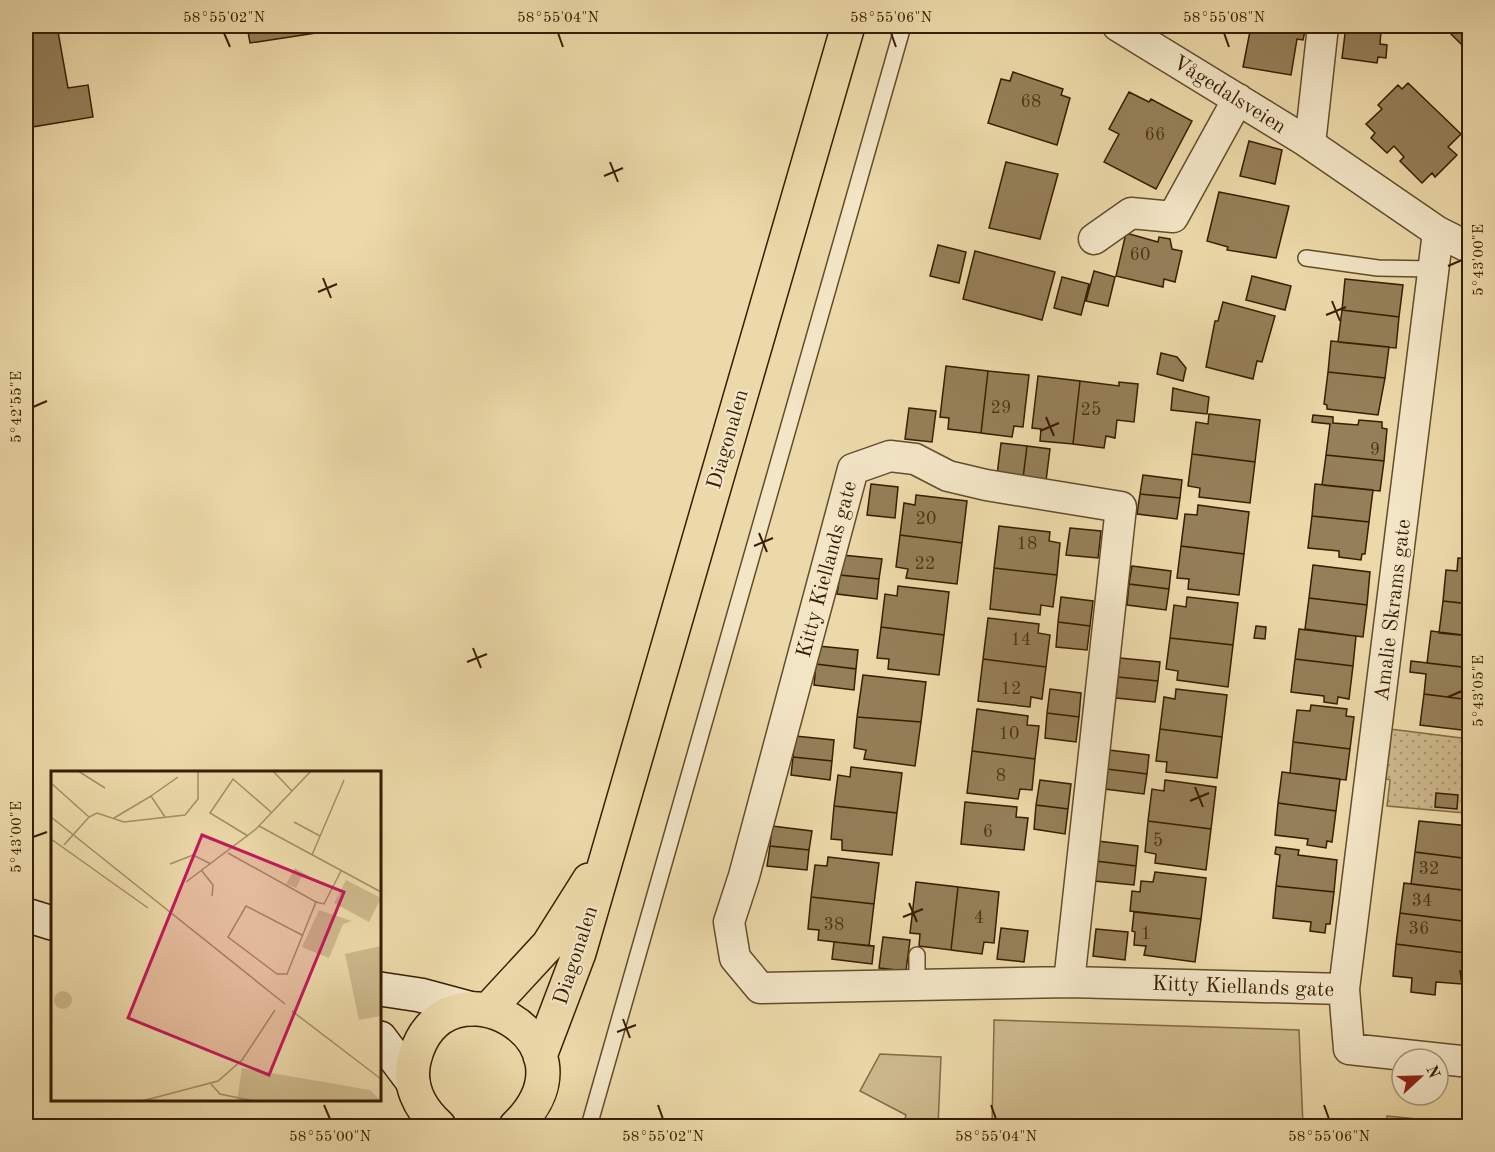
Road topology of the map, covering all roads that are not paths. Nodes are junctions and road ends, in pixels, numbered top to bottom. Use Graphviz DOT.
graph roads {
  1 [pos="848,26"];
  2 [pos="903,26"];
  3 [pos="1118,26"];
  4 [pos="1323,26"];
  5 [pos="1238,99"];
  6 [pos="1310,144"];
  7 [pos="1438,232"];
  8 [pos="1094,239"];
  9 [pos="1470,248"];
  10 [pos="1306,258"];
  11 [pos="1433,269"];
  12 [pos="607,853"];
  13 [pos="1069,982"];
  14 [pos="1344,988"];
  15 [pos="381,989"];
  16 [pos="480,1009"];
  17 [pos="381,1039"];
  18 [pos="540,1056"];
  19 [pos="1470,1062"];
  20 [pos="412,1082"];
  21 [pos="432,1123"];
  22 [pos="516,1126"];
  23 [pos="589,1126"];
  1 -- 12 [label="main road, Diagonalen"];
  2 -- 23 [label="lane"];
  3 -- 5 [label="street, Vågedalsveien"];
  4 -- 6 [label="street, Vågedalsveien"];
  5 -- 6 [label="street, Vågedalsveien"];
  5 -- 8 [label="street"];
  6 -- 7 [label="street, Vågedalsveien"];
  7 -- 9 [label="street, Vågedalsveien"];
  7 -- 11 [label="street, Amalie Skrams gate"];
  10 -- 11 [label="lane"];
  11 -- 14 [label="street, Amalie Skrams gate"];
  12 -- 16 [label="main road, Diagonalen"];
  12 -- 18 [label="main road, Diagonalen"];
  13 -- 13 [label="street, Kitty Kiellands gate"];
  13 -- 14 [label="street, Kitty Kiellands gate"];
  14 -- 19 [label="street, Kitty Kiellands gate"];
  15 -- 16 [label="main road"];
  16 -- 18 [label="main road"];
  16 -- 20 [label="main road"];
  17 -- 20 [label="main road"];
  18 -- 22 [label="main road"];
  20 -- 21 [label="main road"];
}
